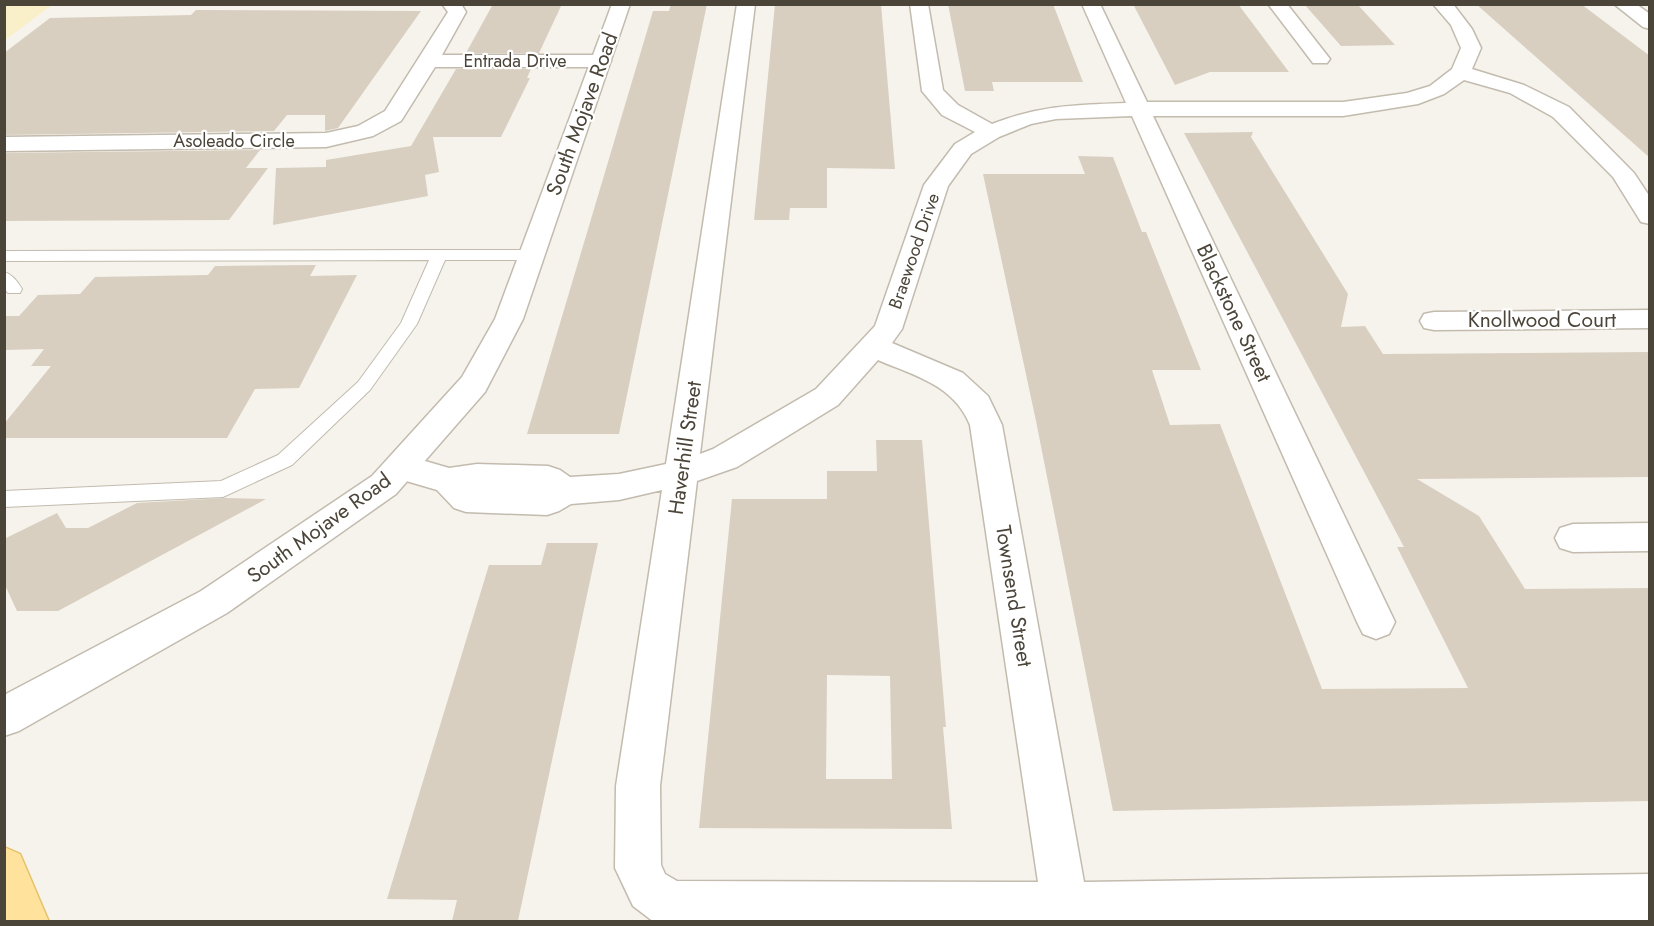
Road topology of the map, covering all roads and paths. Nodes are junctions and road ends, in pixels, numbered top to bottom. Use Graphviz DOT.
graph roads {
  1 [pos="451,4"];
  2 [pos="621,4"];
  3 [pos="746,4"];
  4 [pos="918,4"];
  5 [pos="1091,4"];
  6 [pos="1277,4"];
  7 [pos="1442,4"];
  8 [pos="1623,4"];
  9 [pos="1650,23"];
  10 [pos="1320,59"];
  11 [pos="429,61"];
  12 [pos="601,61"];
  13 [pos="1461,72"];
  14 [pos="1140,109"];
  15 [pos="991,132"];
  16 [pos="4,144"];
  17 [pos="1622,173"];
  18 [pos="1650,173"];
  19 [pos="1650,217"];
  20 [pos="439,255"];
  21 [pos="532,255"];
  22 [pos="4,256"];
  23 [pos="1650,319"];
  24 [pos="1434,321"];
  25 [pos="874,347"];
  26 [pos="402,467"];
  27 [pos="682,473"];
  28 [pos="4,499"];
  29 [pos="1650,537"];
  30 [pos="1574,538"];
  31 [pos="1376,622"];
  32 [pos="4,717"];
  33 [pos="4,870"];
  34 [pos="1650,897"];
  35 [pos="1065,906"];
  36 [pos="25,921"];
  1 -- 11 [label="street, Asoleado Circle"];
  2 -- 12 [label="street, South Mojave Road"];
  3 -- 27 [label="street, Haverhill Street"];
  4 -- 15 [label="street"];
  5 -- 14 [label="street, Blackstone Street"];
  6 -- 10 [label="street"];
  7 -- 13 [label="street"];
  8 -- 9 [label="street"];
  11 -- 12 [label="street, Entrada Drive"];
  11 -- 16 [label="street, Asoleado Circle"];
  12 -- 21 [label="street, South Mojave Road"];
  13 -- 14 [label="street, Braewood Drive"];
  13 -- 17 [label="street"];
  14 -- 15 [label="street, Braewood Drive"];
  14 -- 31 [label="street, Blackstone Street"];
  15 -- 25 [label="street, Braewood Drive"];
  17 -- 18 [label="street"];
  17 -- 19 [label="street"];
  20 -- 21 [label="lane"];
  20 -- 22 [label="lane"];
  20 -- 28 [label="lane"];
  21 -- 26 [label="street, South Mojave Road"];
  23 -- 24 [label="street, Knollwood Court"];
  25 -- 27 [label="street, Braewood Drive"];
  25 -- 35 [label="street, Townsend Street"];
  26 -- 27 [label="street, Braewood Drive"];
  26 -- 32 [label="street, South Mojave Road"];
  27 -- 35 [label="street, Haverhill Street"];
  29 -- 30 [label="street"];
  33 -- 36 [label="main road"];
  34 -- 35 [label="street"];
}
